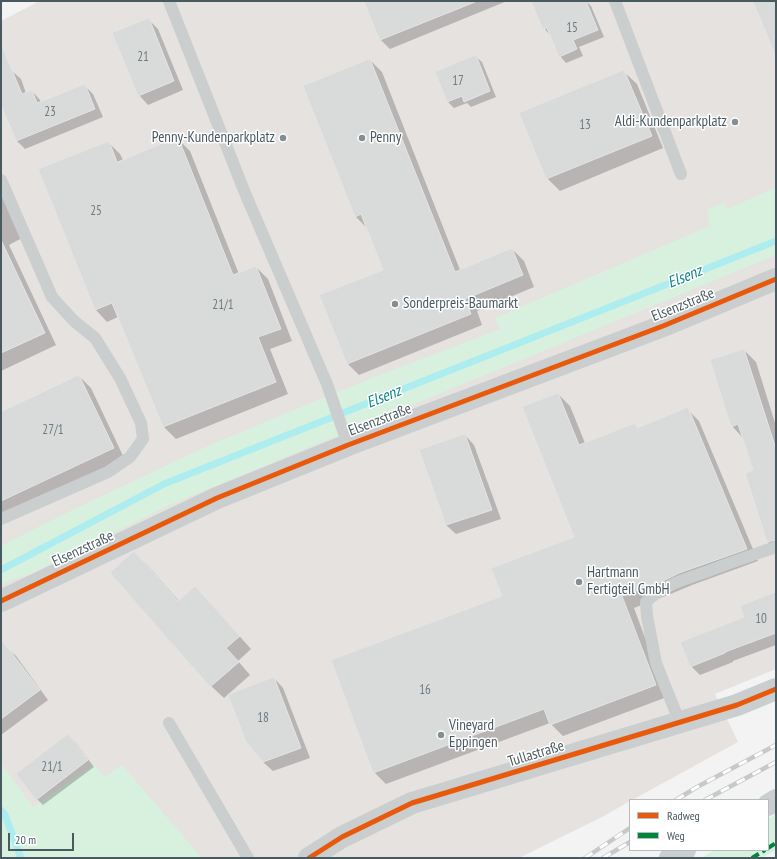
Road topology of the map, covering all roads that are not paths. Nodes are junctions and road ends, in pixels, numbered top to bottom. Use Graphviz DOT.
graph roads {
  1 [pos="169,1"];
  2 [pos="615,1"];
  3 [pos="681,174"];
  4 [pos="1,180"];
  5 [pos="776,279"];
  6 [pos="348,445"];
  7 [pos="1,519"];
  8 [pos="776,547"];
  9 [pos="1,601"];
  10 [pos="776,689"];
  11 [pos="169,723"];
  12 [pos="680,723"];
  13 [pos="683,851"];
  14 [pos="248,858"];
  15 [pos="309,858"];
  16 [pos="670,858"];
  1 -- 6 [label="lane"];
  2 -- 3 [label="lane"];
  4 -- 7 [label="lane"];
  5 -- 6 [label="street, Elsenzstraße"];
  6 -- 9 [label="street, Elsenzstraße"];
  8 -- 12 [label="lane"];
  10 -- 12 [label="street, Tullastraße"];
  11 -- 14 [label="lane"];
  12 -- 15 [label="street, Tullastraße"];
  13 -- 16 [label="street"];
}
